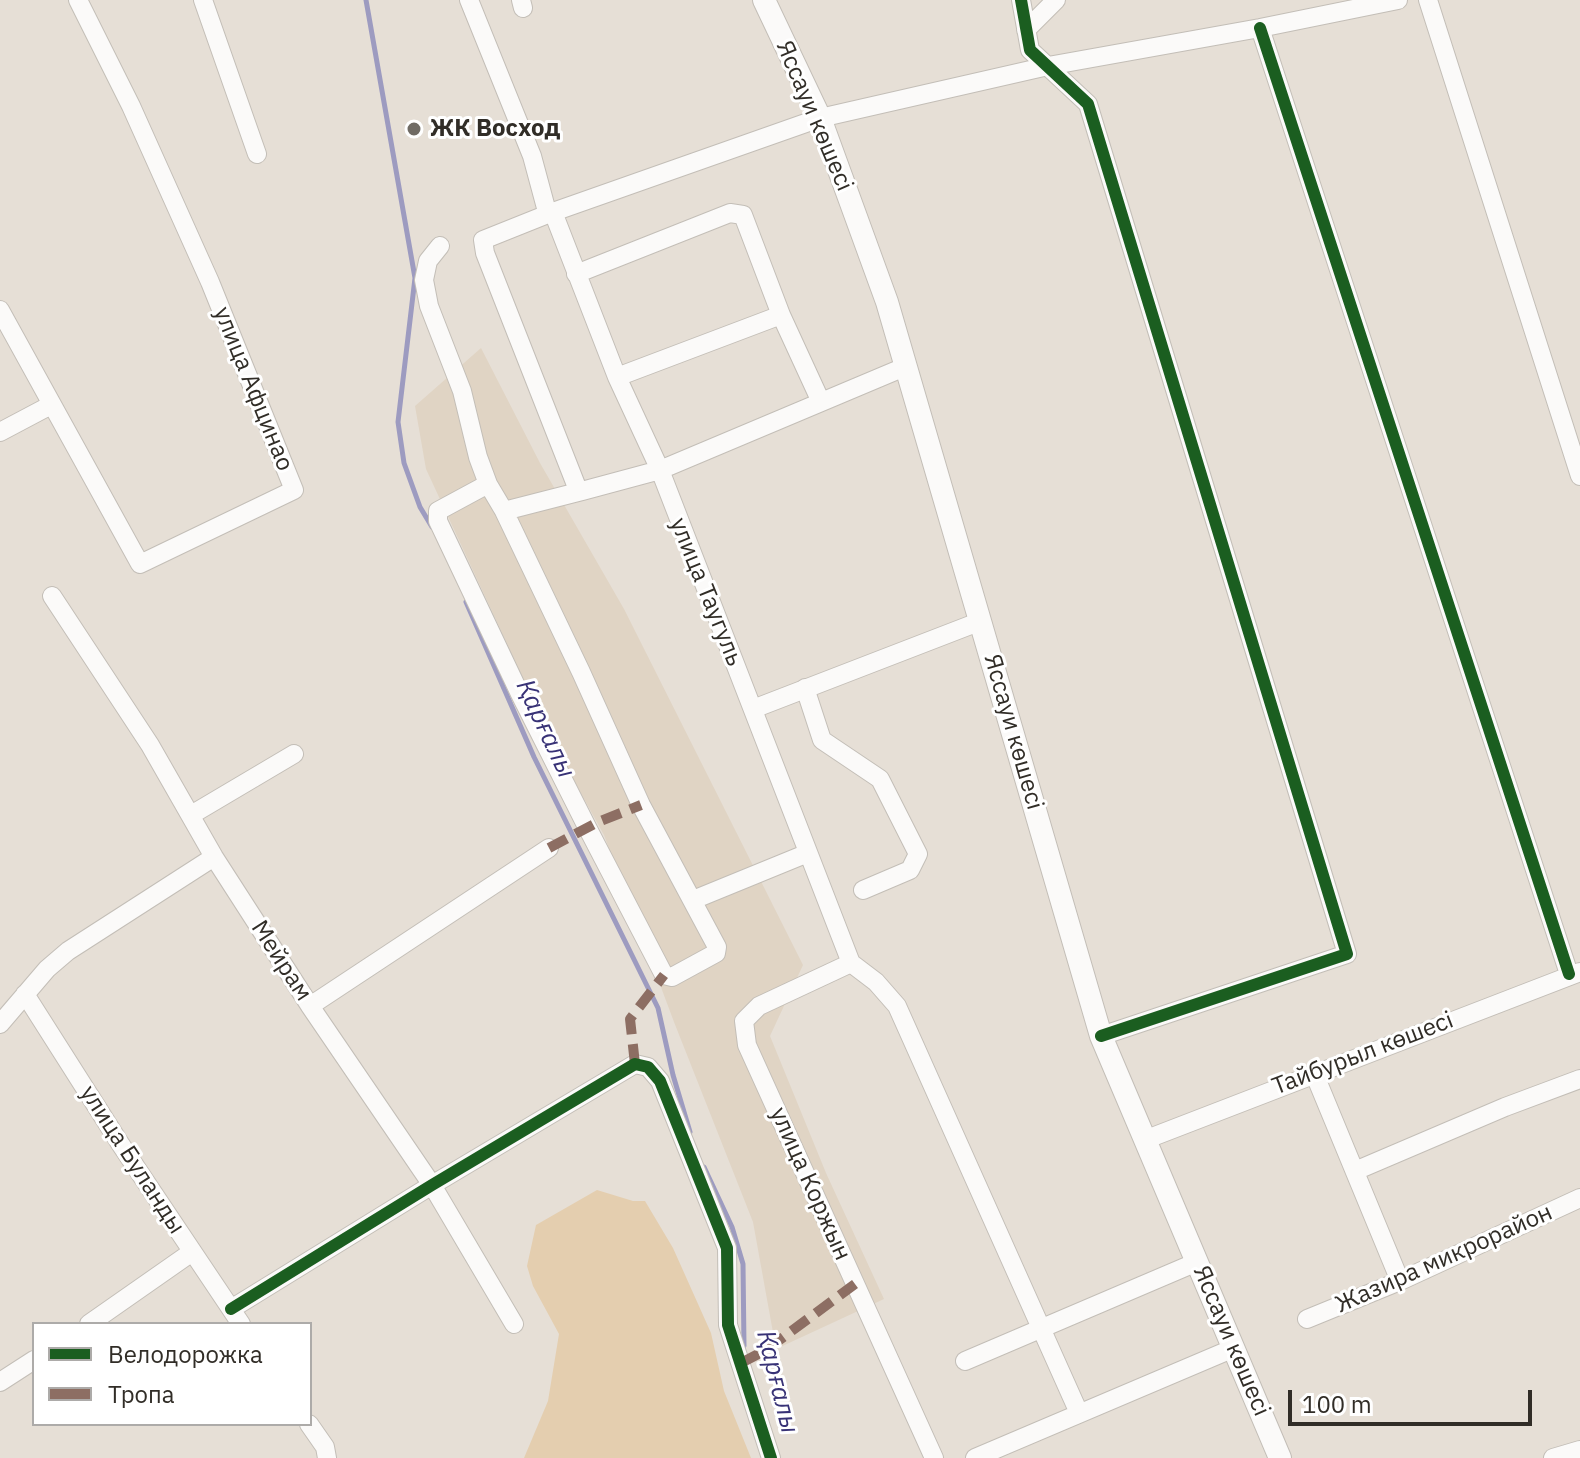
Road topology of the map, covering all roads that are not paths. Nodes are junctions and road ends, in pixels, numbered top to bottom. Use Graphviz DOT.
graph roads {
  1 [pos="78,0"];
  2 [pos="203,0"];
  3 [pos="469,0"];
  4 [pos="764,0"];
  5 [pos="1021,0"];
  6 [pos="1056,0"];
  7 [pos="1398,0"];
  8 [pos="1428,0"];
  9 [pos="1260,28"];
  10 [pos="1026,30"];
  11 [pos="1048,66"];
  12 [pos="820,118"];
  13 [pos="257,154"];
  14 [pos="553,212"];
  15 [pos="440,246"];
  16 [pos="576,274"];
  17 [pos="0,310"];
  18 [pos="781,315"];
  19 [pos="907,366"];
  20 [pos="617,377"];
  21 [pos="821,402"];
  22 [pos="51,405"];
  23 [pos="0,432"];
  24 [pos="660,470"];
  25 [pos="1580,476"];
  26 [pos="488,484"];
  27 [pos="582,491"];
  28 [pos="504,511"];
  29 [pos="52,596"];
  30 [pos="981,621"];
  31 [pos="805,688"];
  32 [pos="753,709"];
  33 [pos="294,754"];
  34 [pos="191,815"];
  35 [pos="549,848"];
  36 [pos="808,853"];
  37 [pos="214,857"];
  38 [pos="863,890"];
  39 [pos="693,900"];
  40 [pos="851,963"];
  41 [pos="1575,973"];
  42 [pos="25,994"];
  43 [pos="310,1006"];
  44 [pos="0,1024"];
  45 [pos="1101,1036"];
  46 [pos="1314,1073"];
  47 [pos="1580,1079"];
  48 [pos="1147,1139"];
  49 [pos="1355,1171"];
  50 [pos="432,1185"];
  51 [pos="1580,1198"];
  52 [pos="192,1252"];
  53 [pos="1197,1262"];
  54 [pos="1400,1281"];
  55 [pos="236,1316"];
  56 [pos="1307,1319"];
  57 [pos="92,1322"];
  58 [pos="514,1324"];
  59 [pos="1040,1330"];
  60 [pos="1234,1348"];
  61 [pos="32,1361"];
  62 [pos="965,1361"];
  63 [pos="0,1382"];
  64 [pos="1079,1413"];
  65 [pos="310,1426"];
  66 [pos="1580,1450"];
  67 [pos="327,1458"];
  68 [pos="771,1458"];
  69 [pos="934,1458"];
  70 [pos="975,1458"];
  71 [pos="1280,1458"];
  72 [pos="1553,1458"];
  1 -- 22 [label="street, улица Афцинао"];
  2 -- 13 [label="street"];
  3 -- 14 [label="street, улица Таугуль"];
  4 -- 12 [label="main road, Яссауи көшесі"];
  5 -- 10 [label="street"];
  6 -- 10 [label="street"];
  7 -- 9 [label="street"];
  8 -- 25 [label="street"];
  9 -- 11 [label="street"];
  9 -- 41 [label="street"];
  10 -- 11 [label="street"];
  11 -- 12 [label="street"];
  11 -- 45 [label="street"];
  12 -- 14 [label="street"];
  12 -- 19 [label="main road, Яссауи көшесі"];
  14 -- 16 [label="street, улица Таугуль"];
  14 -- 27 [label="street"];
  15 -- 26 [label="street"];
  16 -- 18 [label="street"];
  16 -- 20 [label="street, улица Таугуль"];
  17 -- 22 [label="street, улица Афцинао"];
  18 -- 20 [label="street"];
  18 -- 21 [label="street"];
  19 -- 21 [label="street"];
  19 -- 30 [label="main road, Яссауи көшесі"];
  20 -- 24 [label="street, улица Таугуль"];
  21 -- 24 [label="street"];
  22 -- 23 [label="street"];
  24 -- 27 [label="street"];
  24 -- 32 [label="street, улица Таугуль"];
  26 -- 28 [label="street"];
  26 -- 39 [label="street"];
  27 -- 28 [label="street"];
  28 -- 39 [label="street"];
  29 -- 34 [label="street, Мейрам"];
  30 -- 31 [label="street"];
  30 -- 45 [label="main road, Яссауи көшесі"];
  31 -- 32 [label="street"];
  31 -- 38 [label="street"];
  32 -- 36 [label="street, улица Таугуль"];
  33 -- 34 [label="street"];
  34 -- 37 [label="street, Мейрам"];
  35 -- 43 [label="street"];
  36 -- 39 [label="street"];
  36 -- 40 [label="street, улица Таугуль"];
  37 -- 42 [label="street"];
  37 -- 43 [label="street, Мейрам"];
  40 -- 59 [label="street"];
  40 -- 69 [label="street, улица Коржын"];
  41 -- 46 [label="street, Тайбурыл көшесі"];
  42 -- 44 [label="street"];
  42 -- 52 [label="street, улица Буланды"];
  43 -- 50 [label="street, Мейрам"];
  45 -- 48 [label="main road, Яссауи көшесі"];
  46 -- 48 [label="street, Тайбурыл көшесі"];
  46 -- 49 [label="street"];
  47 -- 49 [label="street"];
  48 -- 53 [label="main road, Яссауи көшесі"];
  49 -- 54 [label="street"];
  50 -- 55 [label="street"];
  50 -- 58 [label="street, Мейрам"];
  50 -- 68 [label="street"];
  51 -- 54 [label="street, Жазира микрорайон"];
  52 -- 55 [label="street, улица Буланды"];
  52 -- 57 [label="street"];
  53 -- 59 [label="street"];
  53 -- 60 [label="main road, Яссауи көшесі"];
  54 -- 56 [label="street, Жазира микрорайон"];
  59 -- 62 [label="street"];
  59 -- 64 [label="street"];
  60 -- 64 [label="street"];
  60 -- 71 [label="main road, Яссауи көшесі"];
  61 -- 63 [label="street"];
  64 -- 70 [label="street"];
  65 -- 67 [label="street"];
  66 -- 72 [label="street"];
}
